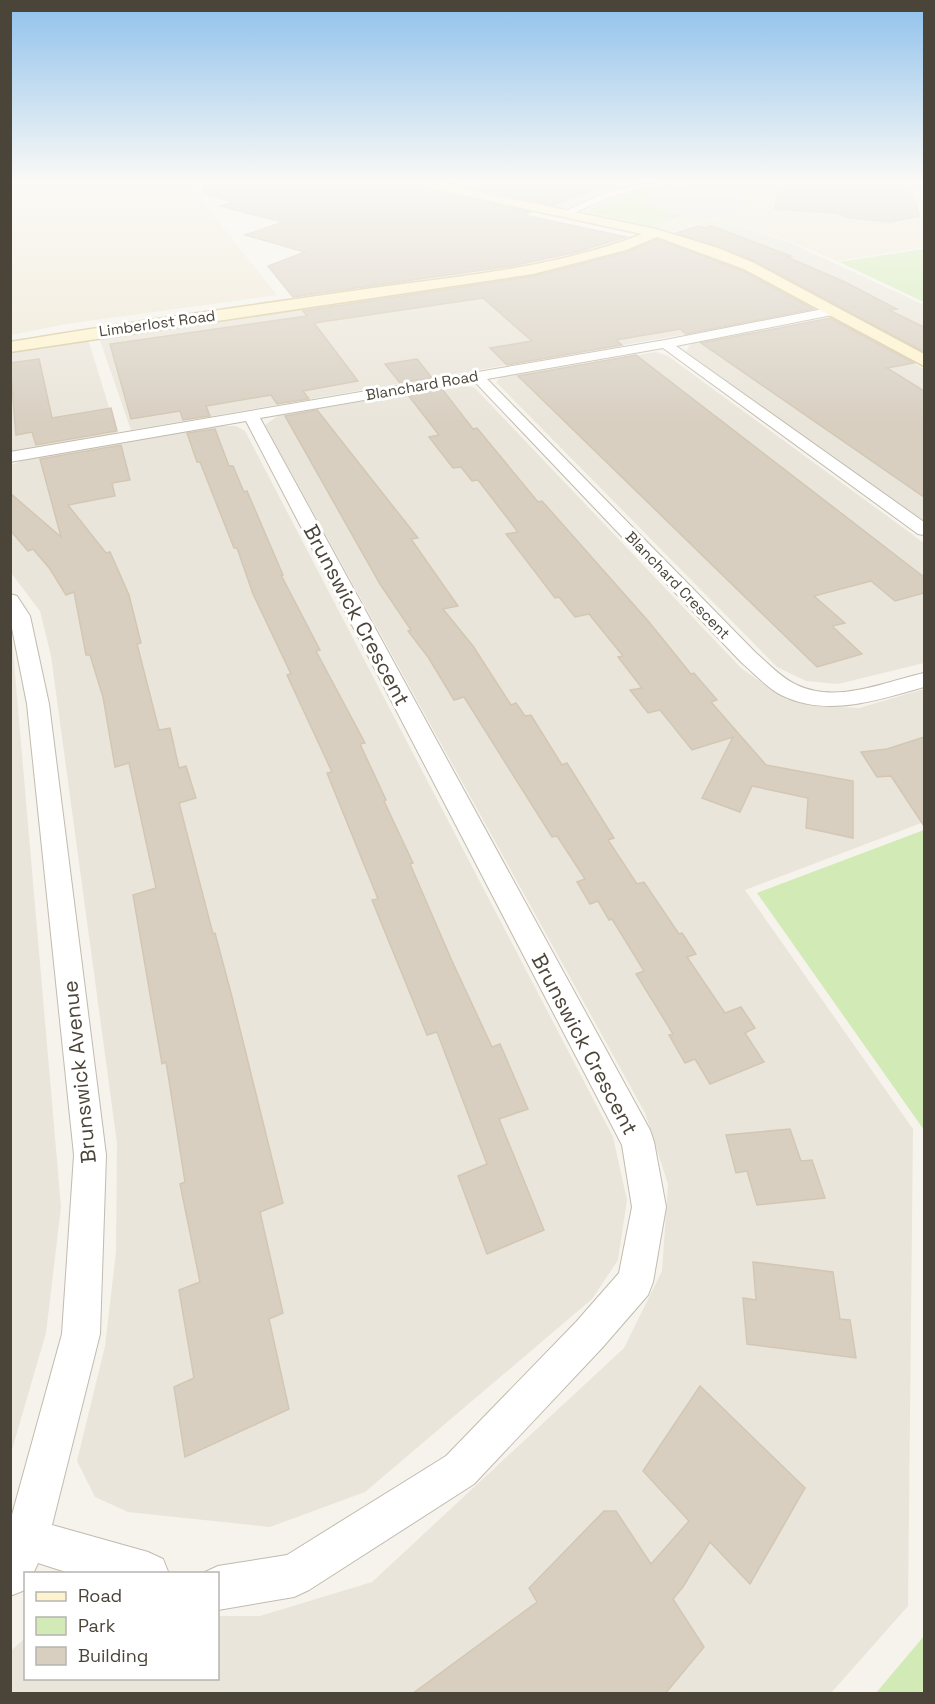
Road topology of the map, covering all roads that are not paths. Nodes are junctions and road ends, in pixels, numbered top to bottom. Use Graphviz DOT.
graph roads {
  1 [pos="559,264"];
  2 [pos="741,264"];
  3 [pos="833,311"];
  4 [pos="665,344"];
  5 [pos="10,347"];
  6 [pos="924,361"];
  7 [pos="476,375"];
  8 [pos="250,414"];
  9 [pos="10,457"];
  10 [pos="924,530"];
  11 [pos="10,600"];
  12 [pos="924,680"];
  13 [pos="19,1557"];
  14 [pos="133,1572"];
  15 [pos="219,1588"];
  1 -- 5 [label="street, Limberlost Road"];
  2 -- 3 [label="street"];
  3 -- 4 [label="street, Blanchard Road"];
  3 -- 6 [label="street"];
  4 -- 7 [label="street, Blanchard Road"];
  4 -- 10 [label="street"];
  7 -- 8 [label="street, Blanchard Road"];
  7 -- 12 [label="street, Blanchard Crescent"];
  8 -- 9 [label="street, Blanchard Road"];
  8 -- 15 [label="street, Brunswick Crescent"];
  11 -- 13 [label="street, Brunswick Avenue"];
  13 -- 14 [label="street"];
}
